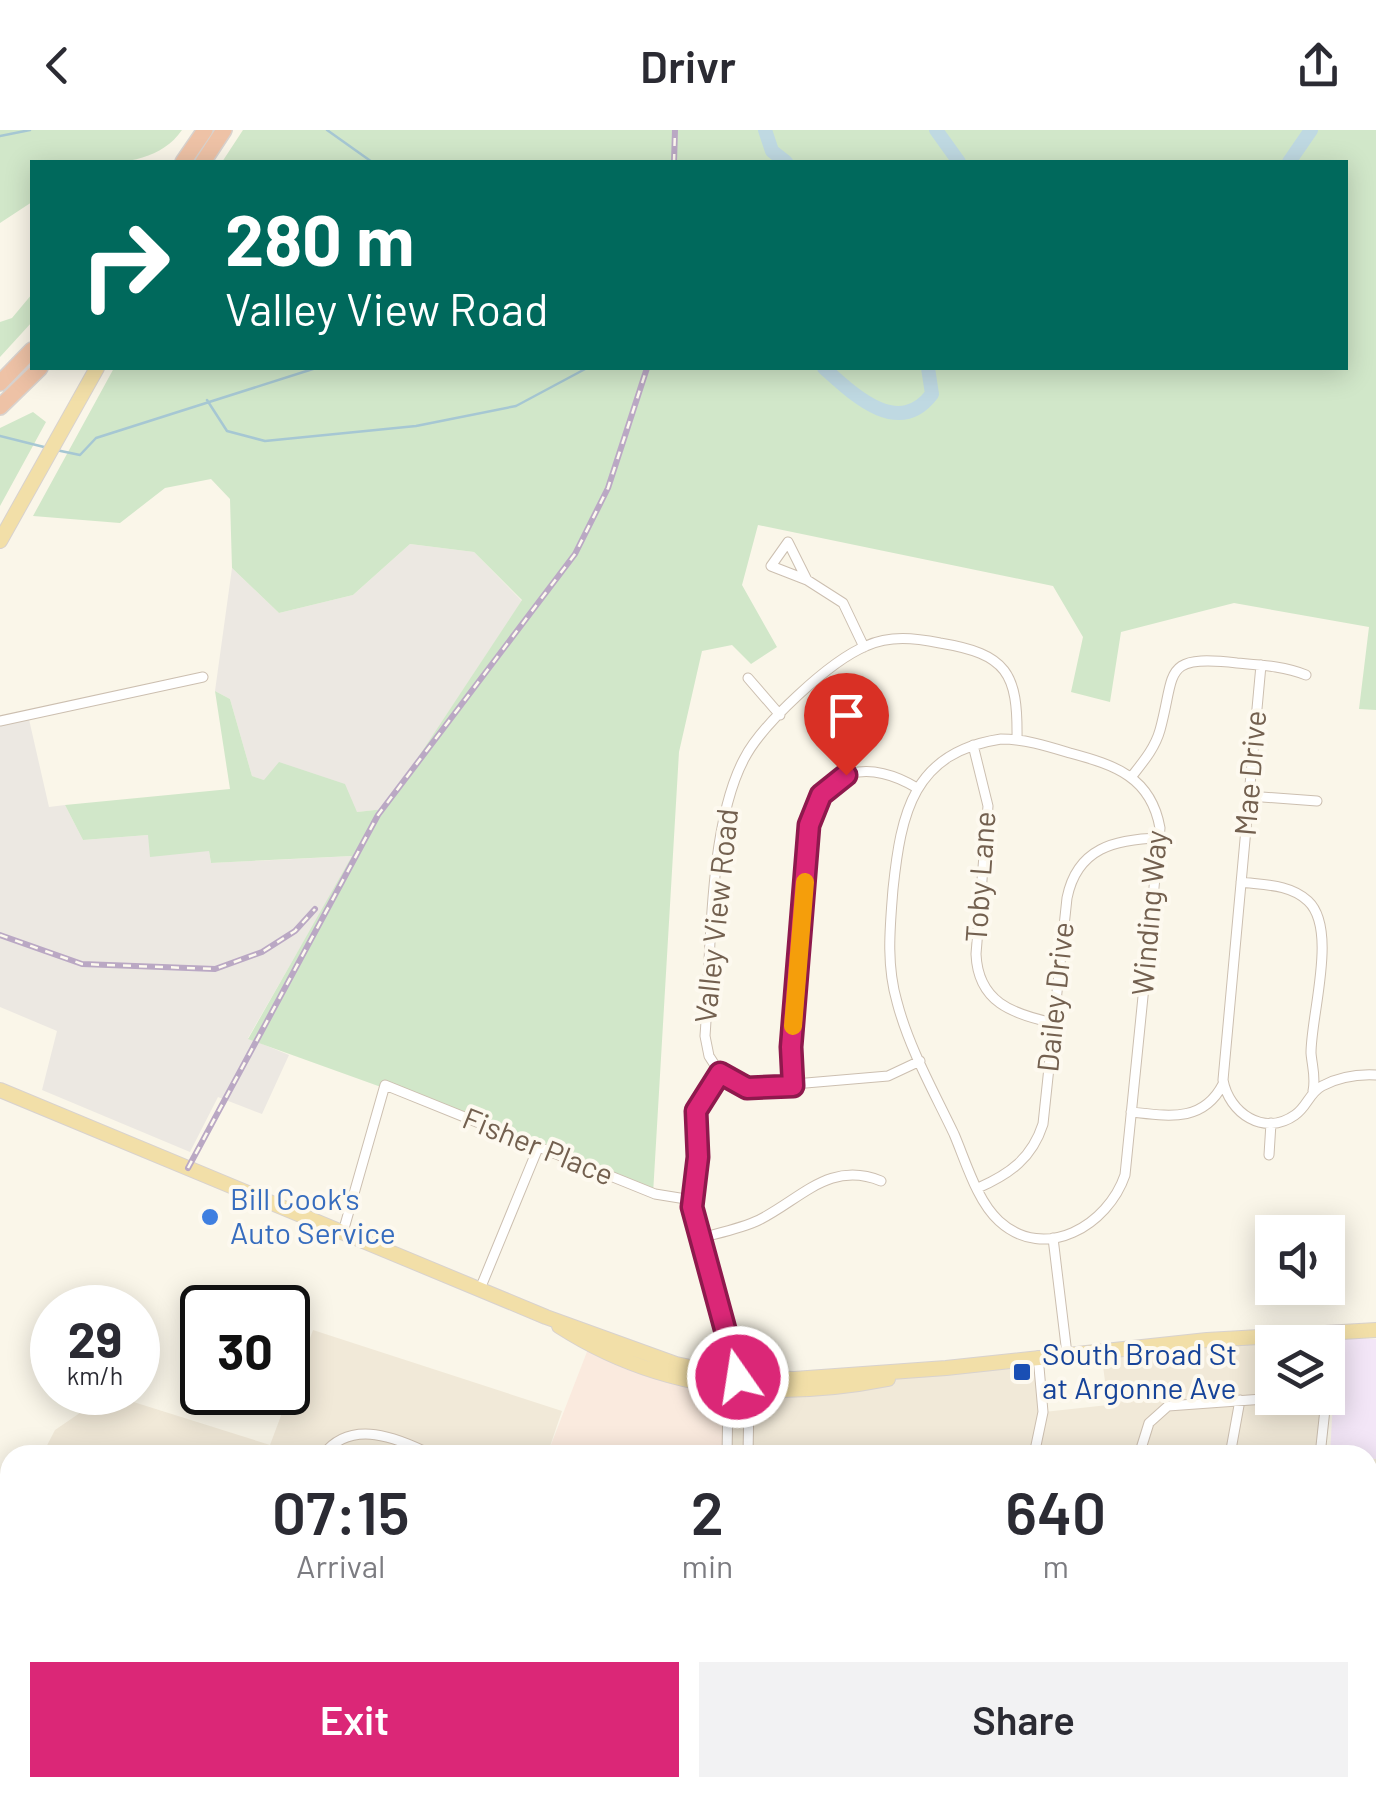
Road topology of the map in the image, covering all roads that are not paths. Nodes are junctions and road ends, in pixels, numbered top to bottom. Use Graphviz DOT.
graph roads {
  1 [pos="204,130"];
  2 [pos="224,130"];
  3 [pos="184,160"];
  4 [pos="204,160"];
  5 [pos="30,352"];
  6 [pos="38,370"];
  7 [pos="96,370"];
  8 [pos="0,383"];
  9 [pos="0,407"];
  10 [pos="0,542"];
  11 [pos="807,580"];
  12 [pos="864,646"];
  13 [pos="1261,666"];
  14 [pos="1306,675"];
  15 [pos="202,677"];
  16 [pos="748,678"];
  17 [pos="780,716"];
  18 [pos="0,722"];
  19 [pos="1017,739"];
  20 [pos="973,745"];
  21 [pos="1132,776"];
  22 [pos="917,788"];
  23 [pos="1249,796"];
  24 [pos="1316,802"];
  25 [pos="1160,838"];
  26 [pos="1241,882"];
  27 [pos="1054,1022"];
  28 [pos="920,1061"];
  29 [pos="720,1073"];
  30 [pos="1376,1075"];
  31 [pos="1223,1084"];
  32 [pos="793,1086"];
  33 [pos="0,1090"];
  34 [pos="1313,1091"];
  35 [pos="1131,1112"];
  36 [pos="1270,1123"];
  37 [pos="538,1148"];
  38 [pos="1269,1155"];
  39 [pos="882,1181"];
  40 [pos="978,1188"];
  41 [pos="692,1200"];
  42 [pos="343,1232"];
  43 [pos="1054,1238"];
  44 [pos="697,1239"];
  45 [pos="480,1289"];
  46 [pos="1376,1330"];
  47 [pos="1345,1334"];
  48 [pos="1255,1341"];
  49 [pos="1067,1354"];
  50 [pos="1038,1356"];
  51 [pos="737,1384"];
  52 [pos="1255,1399"];
  53 [pos="1240,1400"];
  54 [pos="1325,1415"];
  55 [pos="333,1445"];
  56 [pos="402,1445"];
  57 [pos="727,1445"];
  58 [pos="748,1445"];
  59 [pos="1036,1445"];
  60 [pos="1142,1445"];
  61 [pos="1232,1445"];
  62 [pos="1321,1445"];
  1 -- 3 [label="highway"];
  2 -- 4 [label="highway"];
  5 -- 8 [label="highway"];
  6 -- 9 [label="highway"];
  7 -- 10 [label="main road"];
  11 -- 12 [label="street"];
  12 -- 17 [label="street, Valley View Road"];
  12 -- 19 [label="street, Valley View Road"];
  13 -- 14 [label="street"];
  13 -- 21 [label="street"];
  13 -- 23 [label="street, Mae Drive"];
  15 -- 18 [label="street"];
  16 -- 17 [label="street"];
  17 -- 29 [label="street, Valley View Road"];
  19 -- 20 [label="street"];
  19 -- 21 [label="street"];
  20 -- 22 [label="street"];
  20 -- 27 [label="street, Toby Lane"];
  21 -- 25 [label="street, Winding Way"];
  22 -- 28 [label="street"];
  22 -- 32 [label="street"];
  23 -- 24 [label="street"];
  23 -- 26 [label="street, Mae Drive"];
  25 -- 27 [label="street, Dailey Drive"];
  25 -- 35 [label="street, Winding Way"];
  26 -- 31 [label="street, Mae Drive"];
  26 -- 34 [label="street"];
  27 -- 40 [label="street, Dailey Drive"];
  28 -- 32 [label="street"];
  28 -- 40 [label="street"];
  29 -- 32 [label="street"];
  29 -- 41 [label="street"];
  30 -- 34 [label="street"];
  31 -- 35 [label="street"];
  31 -- 36 [label="street"];
  33 -- 42 [label="main road"];
  34 -- 36 [label="street"];
  35 -- 43 [label="street, Winding Way"];
  36 -- 38 [label="street"];
  37 -- 41 [label="street, Fisher Place"];
  37 -- 42 [label="street, Fisher Place"];
  37 -- 45 [label="street"];
  39 -- 44 [label="street"];
  40 -- 43 [label="street"];
  41 -- 44 [label="street"];
  42 -- 45 [label="main road"];
  43 -- 49 [label="street"];
  44 -- 51 [label="street"];
  45 -- 51 [label="main road"];
  46 -- 47 [label="main road"];
  48 -- 49 [label="main road"];
  49 -- 50 [label="main road"];
  50 -- 51 [label="main road"];
  50 -- 59 [label="street"];
  51 -- 57 [label="street"];
  51 -- 58 [label="street"];
  52 -- 53 [label="street"];
  53 -- 60 [label="street"];
  53 -- 61 [label="street"];
  54 -- 62 [label="street"];
  55 -- 56 [label="street"];
}
